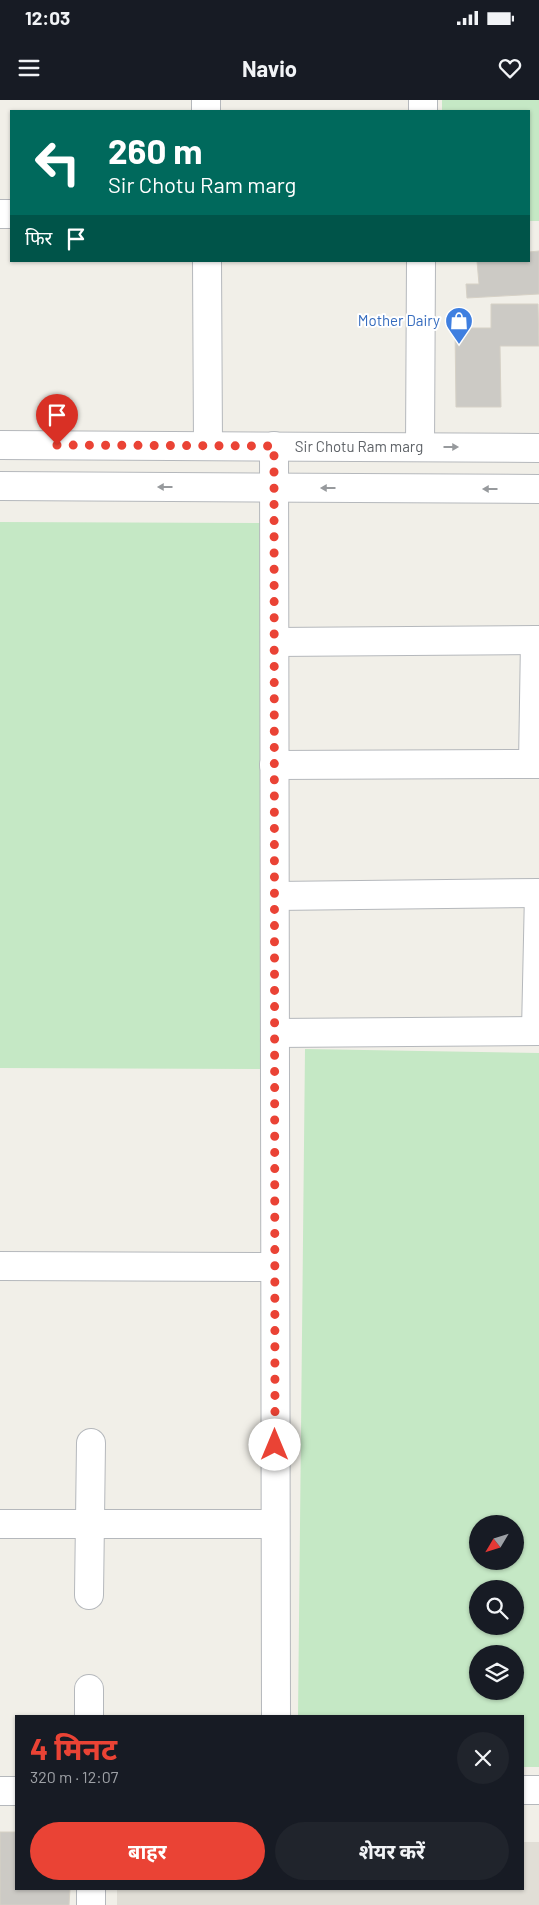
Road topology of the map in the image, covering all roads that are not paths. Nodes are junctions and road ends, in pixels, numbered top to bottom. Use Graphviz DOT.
graph roads {
  1 [pos="207,262"];
  2 [pos="421,262"];
  3 [pos="0,444"];
  4 [pos="208,446"];
  5 [pos="274,446"];
  6 [pos="420,447"];
  7 [pos="539,448"];
  8 [pos="0,486"];
  9 [pos="274,488"];
  10 [pos="539,489"];
  11 [pos="537,640"];
  12 [pos="275,642"];
  13 [pos="536,764"];
  14 [pos="274,765"];
  15 [pos="539,893"];
  16 [pos="275,896"];
  17 [pos="537,1031"];
  18 [pos="275,1033"];
  19 [pos="0,1266"];
  20 [pos="275,1266"];
  21 [pos="91,1443"];
  22 [pos="0,1524"];
  23 [pos="90,1524"];
  24 [pos="275,1524"];
  25 [pos="89,1595"];
  26 [pos="89,1689"];
  27 [pos="90,1715"];
  28 [pos="276,1715"];
  29 [pos="524,1790"];
  30 [pos="539,1790"];
  31 [pos="0,1791"];
  32 [pos="15,1791"];
  33 [pos="91,1890"];
  34 [pos="91,1905"];
  1 -- 4 [label="street"];
  2 -- 6 [label="street"];
  3 -- 4 [label="street, Sir Chotu Ram marg"];
  4 -- 5 [label="street, Sir Chotu Ram marg"];
  5 -- 6 [label="street, Sir Chotu Ram marg"];
  5 -- 9 [label="street"];
  6 -- 7 [label="street, Sir Chotu Ram marg, one-way"];
  9 -- 8 [label="street, one-way"];
  10 -- 9 [label="street, one-way"];
  9 -- 12 [label="street"];
  11 -- 12 [label="street"];
  11 -- 13 [label="street"];
  12 -- 14 [label="street"];
  13 -- 14 [label="street"];
  14 -- 16 [label="street"];
  15 -- 16 [label="street"];
  15 -- 17 [label="street"];
  16 -- 18 [label="street"];
  17 -- 18 [label="street"];
  18 -- 20 [label="street"];
  19 -- 20 [label="street"];
  20 -- 24 [label="street"];
  21 -- 23 [label="street"];
  22 -- 23 [label="street"];
  23 -- 24 [label="street"];
  23 -- 25 [label="street"];
  24 -- 28 [label="street"];
  26 -- 27 [label="street"];
  29 -- 30 [label="street"];
  31 -- 32 [label="street"];
  33 -- 34 [label="street"];
}
